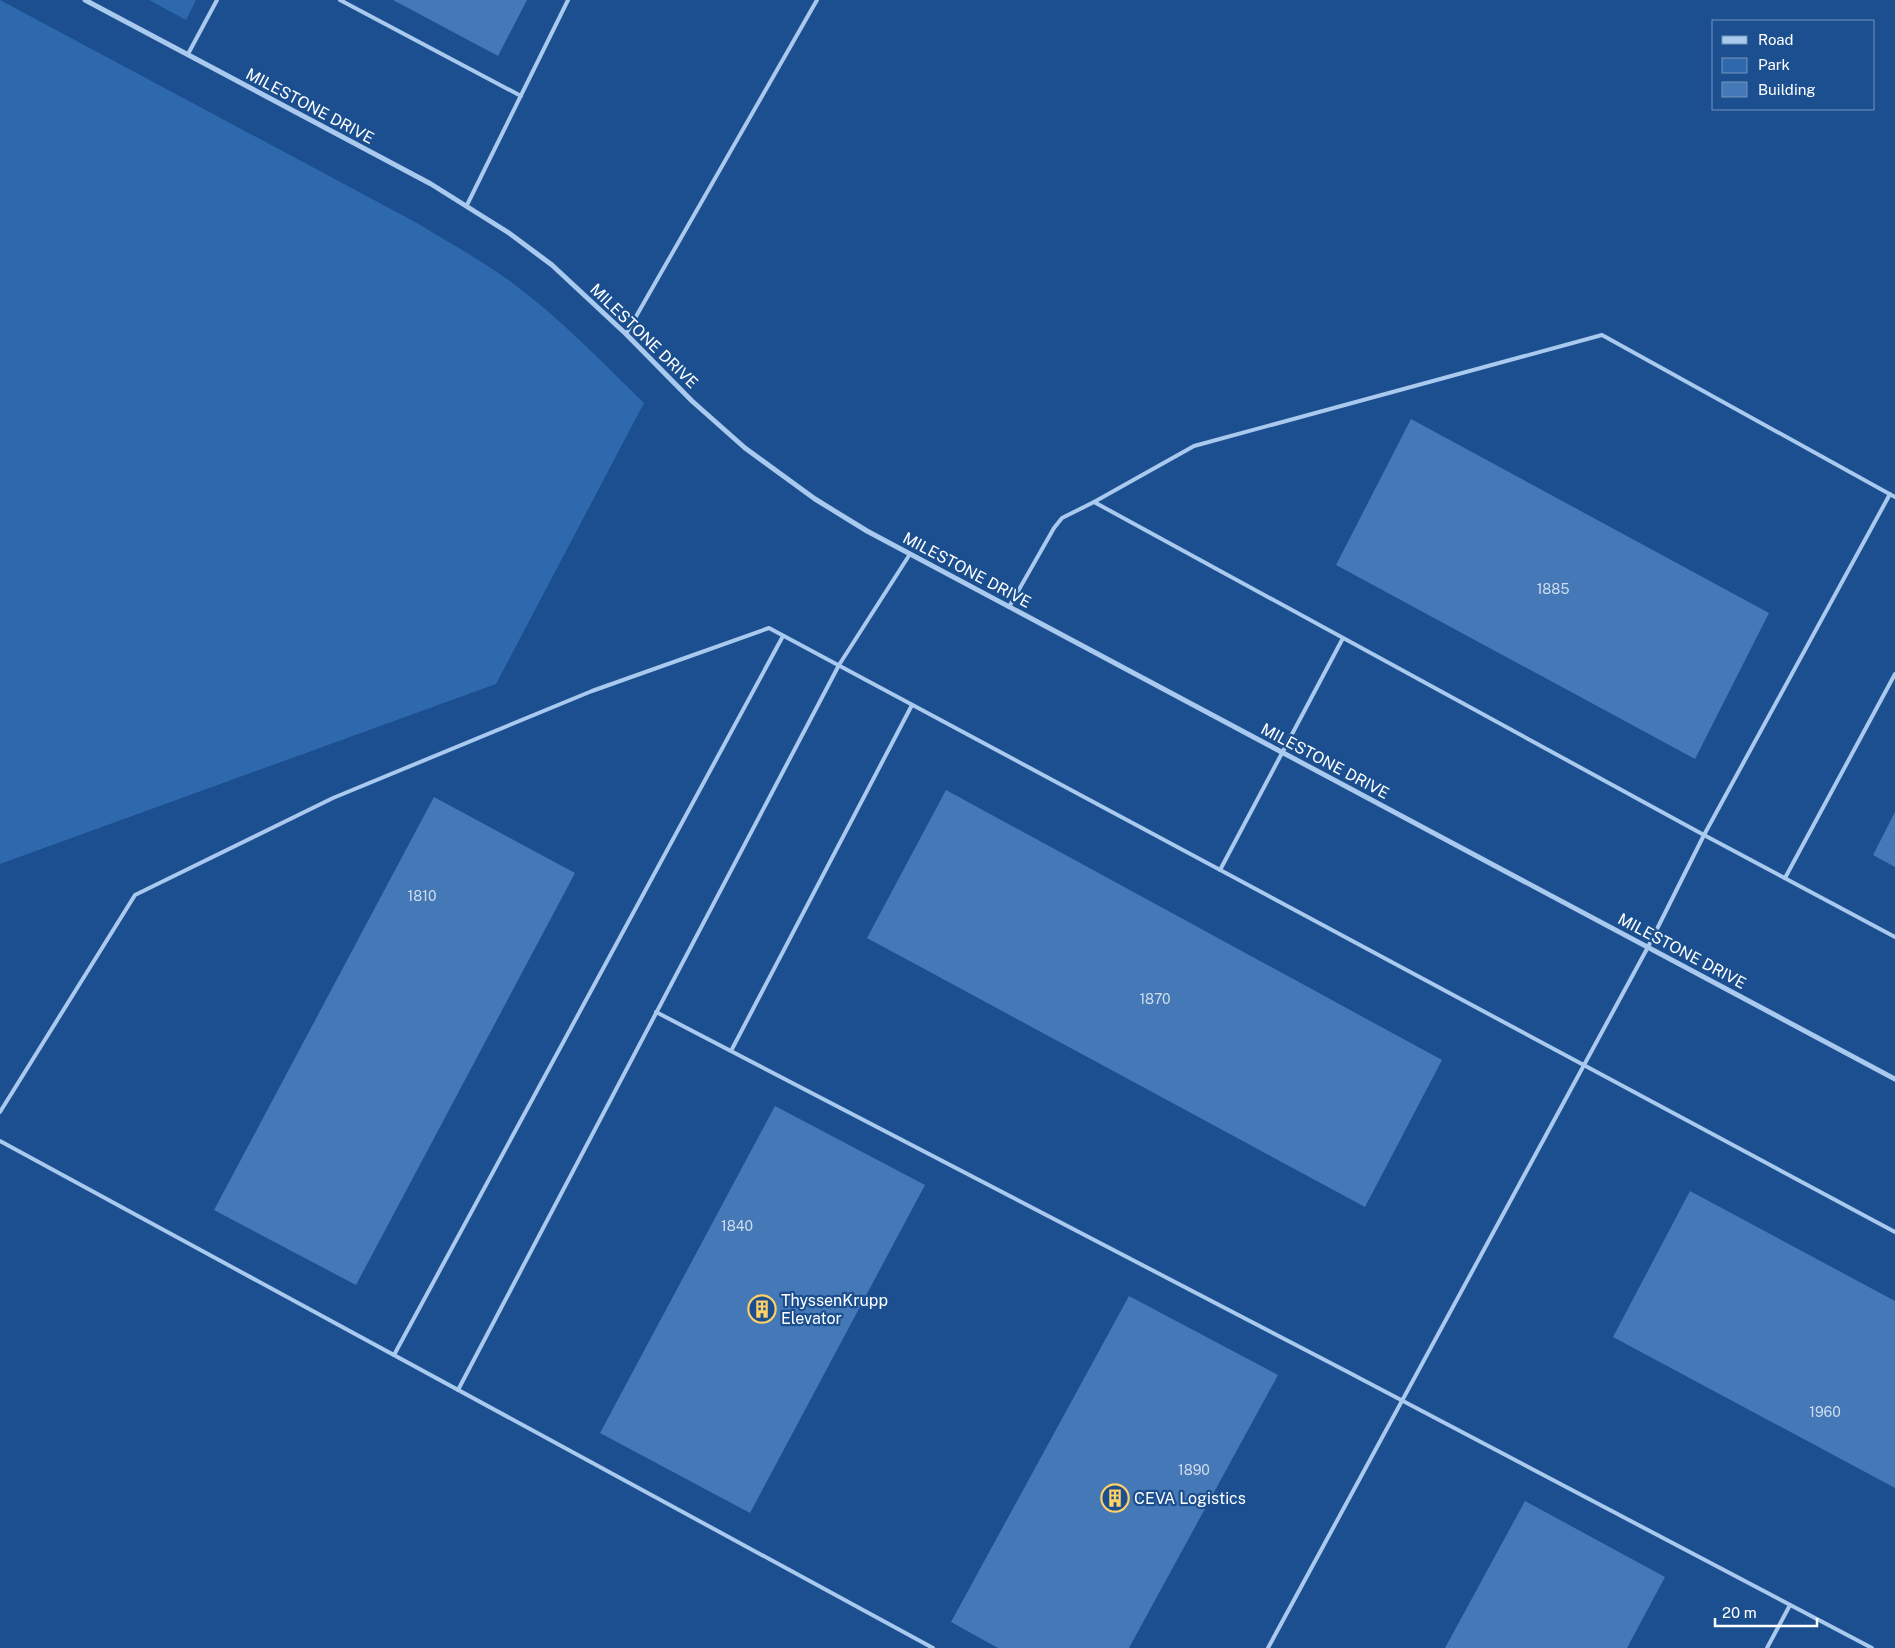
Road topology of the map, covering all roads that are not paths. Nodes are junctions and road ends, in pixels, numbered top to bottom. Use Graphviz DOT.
graph roads {
  1 [pos="85,0"];
  2 [pos="217,0"];
  3 [pos="340,0"];
  4 [pos="568,0"];
  5 [pos="817,0"];
  6 [pos="188,54"];
  7 [pos="521,96"];
  8 [pos="467,206"];
  9 [pos="626,334"];
  10 [pos="1890,494"];
  11 [pos="1895,497"];
  12 [pos="1094,502"];
  13 [pos="910,554"];
  14 [pos="1009,606"];
  15 [pos="783,636"];
  16 [pos="1343,638"];
  17 [pos="839,665"];
  18 [pos="1895,674"];
  19 [pos="912,705"];
  20 [pos="1282,752"];
  21 [pos="1704,835"];
  22 [pos="1220,870"];
  23 [pos="1785,878"];
  24 [pos="1895,937"];
  25 [pos="1648,947"];
  26 [pos="656,1012"];
  27 [pos="731,1051"];
  28 [pos="1584,1064"];
  29 [pos="1895,1079"];
  30 [pos="0,1112"];
  31 [pos="0,1141"];
  32 [pos="1895,1232"];
  33 [pos="394,1355"];
  34 [pos="458,1390"];
  35 [pos="1402,1401"];
  36 [pos="1790,1605"];
  37 [pos="933,1648"];
  38 [pos="1268,1648"];
  39 [pos="1767,1648"];
  40 [pos="1872,1648"];
  1 -- 6 [label="street, MILESTONE DRIVE"];
  2 -- 6 [label="lane"];
  3 -- 7 [label="lane"];
  4 -- 7 [label="lane"];
  5 -- 9 [label="lane"];
  6 -- 8 [label="street, MILESTONE DRIVE"];
  7 -- 8 [label="lane"];
  8 -- 9 [label="street, MILESTONE DRIVE"];
  9 -- 13 [label="street, MILESTONE DRIVE"];
  10 -- 11 [label="lane"];
  10 -- 12 [label="lane"];
  10 -- 21 [label="lane"];
  12 -- 14 [label="lane"];
  12 -- 16 [label="lane"];
  13 -- 14 [label="street, MILESTONE DRIVE"];
  13 -- 17 [label="lane"];
  14 -- 20 [label="street, MILESTONE DRIVE"];
  15 -- 17 [label="lane"];
  15 -- 30 [label="lane"];
  15 -- 33 [label="lane"];
  16 -- 20 [label="lane"];
  16 -- 21 [label="lane"];
  17 -- 19 [label="lane"];
  17 -- 26 [label="lane"];
  18 -- 23 [label="lane"];
  19 -- 22 [label="lane"];
  19 -- 27 [label="lane"];
  20 -- 22 [label="lane"];
  20 -- 25 [label="street, MILESTONE DRIVE"];
  21 -- 23 [label="lane"];
  21 -- 25 [label="lane"];
  22 -- 28 [label="lane"];
  23 -- 24 [label="lane"];
  25 -- 28 [label="lane"];
  25 -- 29 [label="street, MILESTONE DRIVE"];
  26 -- 27 [label="lane"];
  26 -- 34 [label="lane"];
  27 -- 35 [label="lane"];
  28 -- 32 [label="lane"];
  28 -- 35 [label="lane"];
  31 -- 33 [label="lane"];
  33 -- 34 [label="lane"];
  34 -- 37 [label="lane"];
  35 -- 36 [label="lane"];
  35 -- 38 [label="lane"];
  36 -- 39 [label="lane"];
  36 -- 40 [label="lane"];
}
